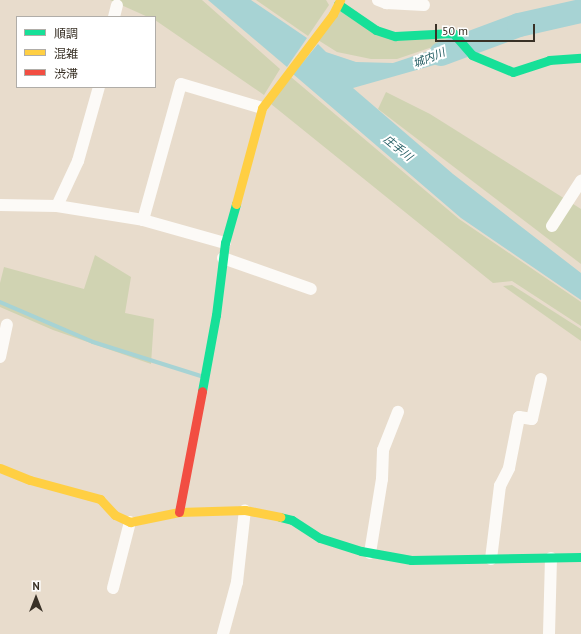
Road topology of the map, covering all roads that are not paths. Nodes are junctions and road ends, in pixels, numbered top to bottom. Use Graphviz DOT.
graph roads {
  1 [pos="378,0"];
  2 [pos="339,2"];
  3 [pos="424,5"];
  4 [pos="581,58"];
  5 [pos="99,88"];
  6 [pos="262,108"];
  7 [pos="581,181"];
  8 [pos="0,205"];
  9 [pos="57,206"];
  10 [pos="143,220"];
  11 [pos="552,226"];
  12 [pos="225,243"];
  13 [pos="223,258"];
  14 [pos="311,289"];
  15 [pos="7,325"];
  16 [pos="0,357"];
  17 [pos="542,379"];
  18 [pos="398,412"];
  19 [pos="0,468"];
  20 [pos="245,510"];
  21 [pos="179,512"];
  22 [pos="130,522"];
  23 [pos="370,553"];
  24 [pos="581,557"];
  25 [pos="551,558"];
  26 [pos="491,559"];
  27 [pos="113,588"];
  28 [pos="224,634"];
  29 [pos="549,634"];
  1 -- 3 [label="street"];
  2 -- 4 [label="street"];
  2 -- 6 [label="street"];
  5 -- 9 [label="street"];
  6 -- 10 [label="street"];
  6 -- 12 [label="street"];
  7 -- 11 [label="street"];
  8 -- 9 [label="street"];
  9 -- 10 [label="street"];
  10 -- 12 [label="street"];
  12 -- 13 [label="street"];
  13 -- 14 [label="street"];
  13 -- 21 [label="street"];
  15 -- 16 [label="street"];
  17 -- 26 [label="street"];
  18 -- 23 [label="street"];
  19 -- 22 [label="street"];
  20 -- 21 [label="street"];
  20 -- 23 [label="street"];
  20 -- 28 [label="street"];
  21 -- 22 [label="street"];
  22 -- 27 [label="street"];
  23 -- 26 [label="street"];
  24 -- 25 [label="street"];
  25 -- 26 [label="street"];
  25 -- 29 [label="street"];
}
